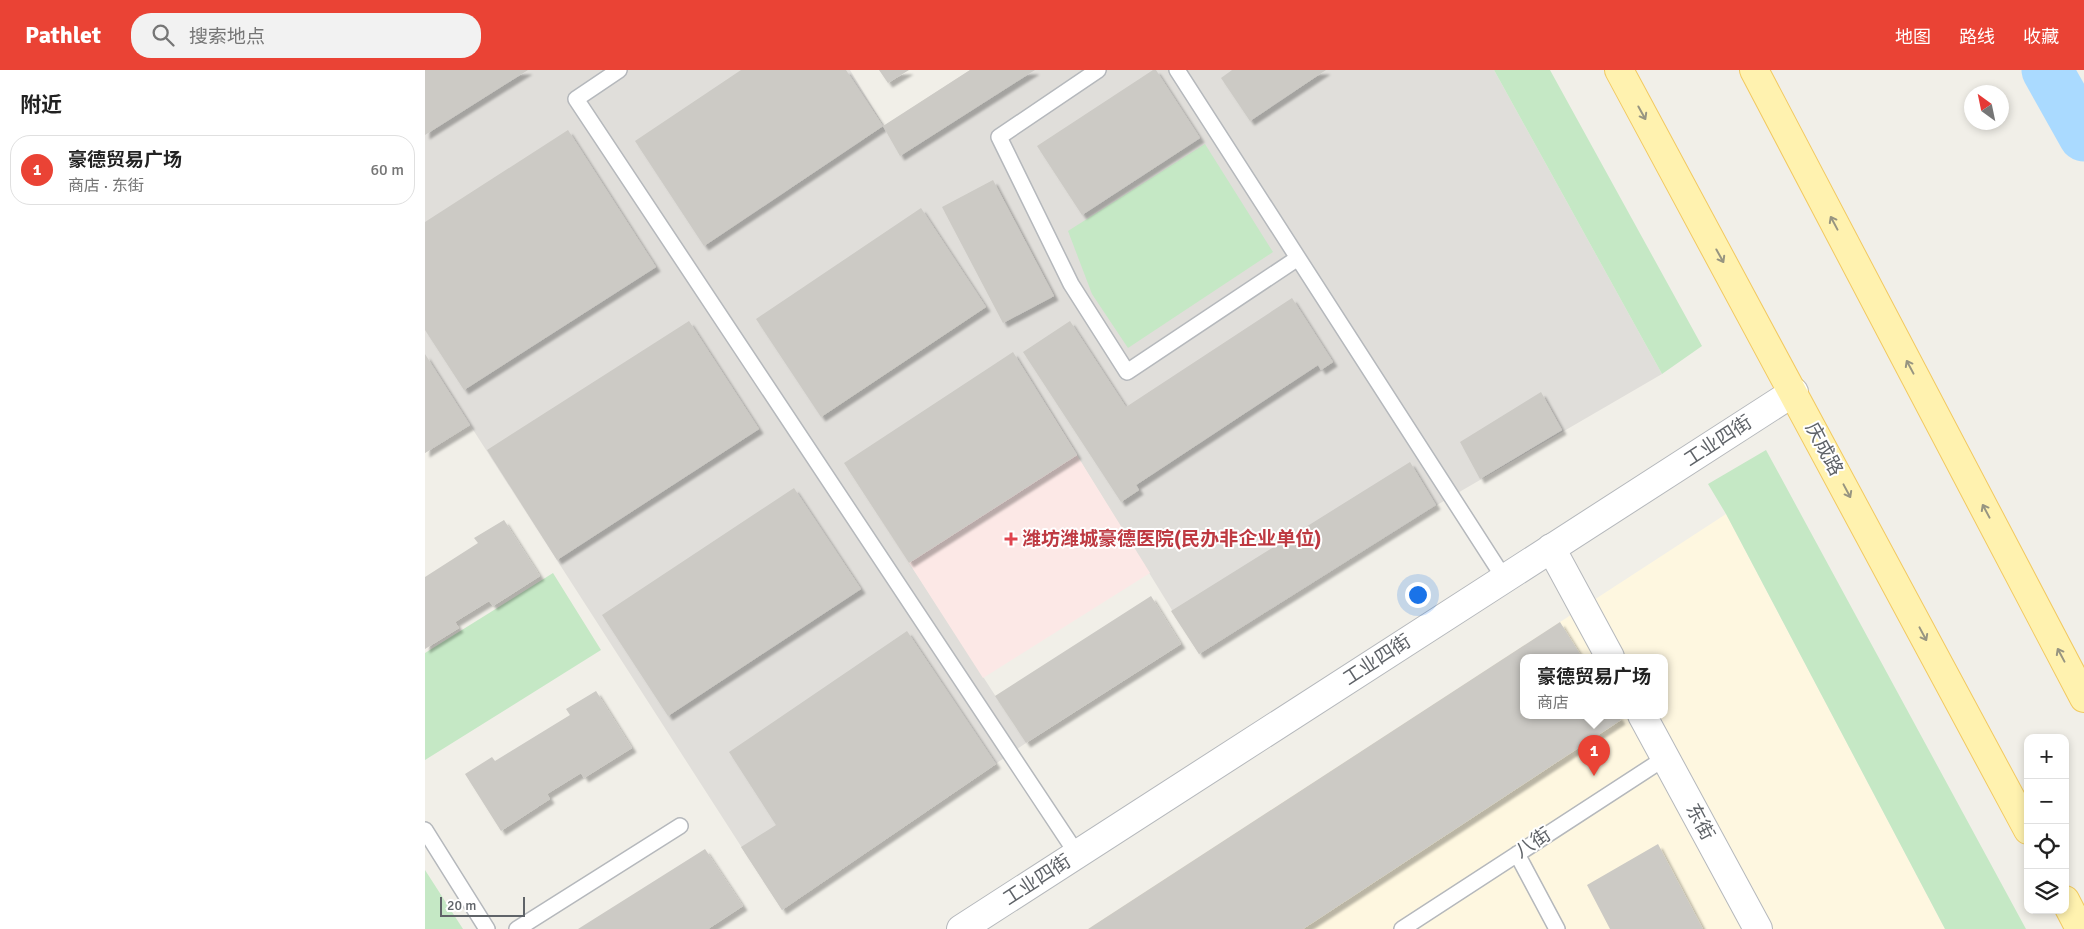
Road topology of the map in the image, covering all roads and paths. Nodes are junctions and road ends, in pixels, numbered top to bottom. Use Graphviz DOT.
graph roads {
  1 [pos="619,70"];
  2 [pos="1098,70"];
  3 [pos="1177,70"];
  4 [pos="1619,70"];
  5 [pos="1753,70"];
  6 [pos="1298,258"];
  7 [pos="1794,392"];
  8 [pos="1551,548"];
  9 [pos="1504,578"];
  10 [pos="1609,654"];
  11 [pos="2084,698"];
  12 [pos="1644,719"];
  13 [pos="1665,758"];
  14 [pos="2025,824"];
  15 [pos="680,826"];
  16 [pos="425,830"];
  17 [pos="1077,854"];
  18 [pos="1517,854"];
  19 [pos="2069,907"];
  20 [pos="487,929"];
  21 [pos="517,929"];
  22 [pos="961,929"];
  23 [pos="1402,929"];
  24 [pos="1557,929"];
  25 [pos="1758,929"];
  26 [pos="2081,929"];
  1 -- 17 [label="lane"];
  2 -- 6 [label="lane"];
  3 -- 6 [label="lane"];
  4 -- 7 [label="main road, 庆成路, one-way"];
  11 -- 5 [label="main road, one-way"];
  6 -- 9 [label="lane"];
  7 -- 8 [label="street, 工业四街"];
  7 -- 14 [label="main road, 庆成路, one-way"];
  8 -- 9 [label="street, 工业四街"];
  8 -- 10 [label="street"];
  9 -- 17 [label="street, 工业四街"];
  12 -- 13 [label="street, 东街"];
  13 -- 18 [label="lane, 八街"];
  13 -- 25 [label="street, 东街"];
  15 -- 21 [label="lane"];
  16 -- 20 [label="lane"];
  17 -- 22 [label="street, 工业四街"];
  18 -- 23 [label="lane, 八街"];
  18 -- 24 [label="lane"];
  19 -- 26 [label="main road"];
}
